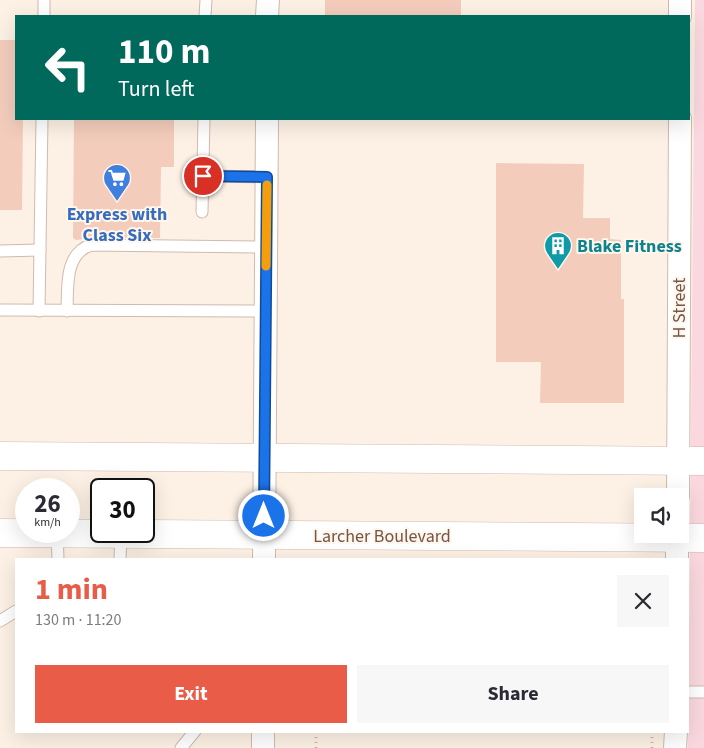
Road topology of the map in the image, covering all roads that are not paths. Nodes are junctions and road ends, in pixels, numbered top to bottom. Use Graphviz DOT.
graph roads {
  1 [pos="44,0"];
  2 [pos="206,0"];
  3 [pos="268,0"];
  4 [pos="680,0"];
  5 [pos="44,15"];
  6 [pos="205,15"];
  7 [pos="268,15"];
  8 [pos="680,15"];
  9 [pos="42,120"];
  10 [pos="204,120"];
  11 [pos="267,120"];
  12 [pos="680,120"];
  13 [pos="203,176"];
  14 [pos="267,177"];
  15 [pos="202,212"];
  16 [pos="266,247"];
  17 [pos="40,250"];
  18 [pos="0,251"];
  19 [pos="0,310"];
  20 [pos="39,311"];
  21 [pos="67,311"];
  22 [pos="266,311"];
  23 [pos="0,456"];
  24 [pos="265,458"];
  25 [pos="691,461"];
  26 [pos="681,488"];
  27 [pos="0,532"];
  28 [pos="704,538"];
  29 [pos="677,544"];
  30 [pos="57,546"];
  31 [pos="121,546"];
  32 [pos="264,547"];
  33 [pos="15,611"];
  34 [pos="0,621"];
  35 [pos="689,692"];
  36 [pos="704,692"];
  37 [pos="193,733"];
  38 [pos="263,733"];
  39 [pos="676,733"];
  40 [pos="180,748"];
  41 [pos="263,748"];
  42 [pos="675,748"];
  1 -- 5 [label="lane"];
  2 -- 6 [label="lane"];
  3 -- 7 [label="street"];
  4 -- 8 [label="street"];
  9 -- 17 [label="lane"];
  10 -- 13 [label="lane"];
  11 -- 14 [label="street"];
  12 -- 25 [label="street, H Street"];
  13 -- 14 [label="lane"];
  13 -- 15 [label="lane"];
  14 -- 16 [label="street"];
  16 -- 21 [label="lane"];
  16 -- 22 [label="street"];
  17 -- 18 [label="lane"];
  17 -- 20 [label="lane"];
  19 -- 20 [label="lane"];
  20 -- 21 [label="lane"];
  21 -- 22 [label="lane"];
  22 -- 24 [label="street"];
  23 -- 24 [label="main road"];
  24 -- 25 [label="main road"];
  24 -- 32 [label="street"];
  25 -- 26 [label="street, H Street"];
  27 -- 30 [label="main road, Larcher Boulevard"];
  28 -- 29 [label="main road, Larcher Boulevard"];
  29 -- 32 [label="main road, Larcher Boulevard"];
  30 -- 31 [label="main road, Larcher Boulevard"];
  31 -- 32 [label="main road, Larcher Boulevard"];
  33 -- 34 [label="lane"];
  35 -- 36 [label="lane"];
  37 -- 40 [label="lane"];
  38 -- 41 [label="street"];
  39 -- 42 [label="street"];
}
